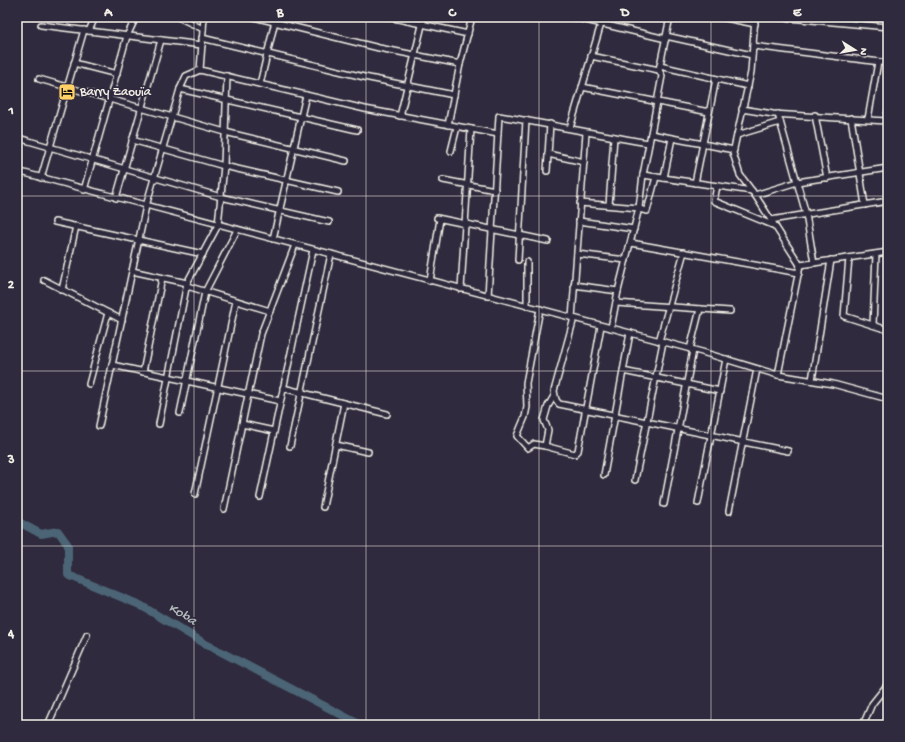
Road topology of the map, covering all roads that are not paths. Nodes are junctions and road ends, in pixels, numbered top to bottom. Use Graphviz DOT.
graph roads {
  1 [pos="95,17"];
  2 [pos="136,17"];
  3 [pos="178,17"];
  4 [pos="204,17"];
  5 [pos="254,17"];
  6 [pos="389,17"];
  7 [pos="424,17"];
  8 [pos="472,17"];
  9 [pos="573,17"];
  10 [pos="670,17"];
  11 [pos="721,17"];
  12 [pos="755,17"];
  13 [pos="778,17"];
  14 [pos="793,18"];
  15 [pos="275,19"];
  16 [pos="828,19"];
  17 [pos="597,21"];
  18 [pos="422,24"];
  19 [pos="755,24"];
  20 [pos="41,25"];
  21 [pos="888,27"];
  22 [pos="203,29"];
  23 [pos="87,31"];
  24 [pos="468,34"];
  25 [pos="127,36"];
  26 [pos="666,37"];
  27 [pos="202,38"];
  28 [pos="161,40"];
  29 [pos="202,45"];
  30 [pos="753,46"];
  31 [pos="267,53"];
  32 [pos="415,55"];
  33 [pos="752,55"];
  34 [pos="591,56"];
  35 [pos="878,62"];
  36 [pos="74,63"];
  37 [pos="460,64"];
  38 [pos="888,64"];
  39 [pos="660,68"];
  40 [pos="200,70"];
  41 [pos="116,74"];
  42 [pos="227,76"];
  43 [pos="716,78"];
  44 [pos="39,79"];
  45 [pos="260,84"];
  46 [pos="408,85"];
  47 [pos="748,86"];
  48 [pos="67,87"];
  49 [pos="582,87"];
  50 [pos="180,89"];
  51 [pos="306,95"];
  52 [pos="454,95"];
  53 [pos="109,99"];
  54 [pos="226,100"];
  55 [pos="657,102"];
  56 [pos="141,108"];
  57 [pos="742,109"];
  58 [pos="709,112"];
  59 [pos="778,114"];
  60 [pos="888,114"];
  61 [pos="815,115"];
  62 [pos="400,116"];
  63 [pos="172,117"];
  64 [pos="301,117"];
  65 [pos="851,118"];
  66 [pos="868,119"];
  67 [pos="526,120"];
  68 [pos="780,122"];
  69 [pos="550,124"];
  70 [pos="448,125"];
  71 [pos="457,127"];
  72 [pos="570,128"];
  73 [pos="471,129"];
  74 [pos="358,130"];
  75 [pos="225,132"];
  76 [pos="586,132"];
  77 [pos="498,134"];
  78 [pos="651,134"];
  79 [pos="737,135"];
  80 [pos="614,137"];
  81 [pos="672,138"];
  82 [pos="22,139"];
  83 [pos="132,140"];
  84 [pos="649,143"];
  85 [pos="702,144"];
  86 [pos="50,147"];
  87 [pos="162,148"];
  88 [pos="294,148"];
  89 [pos="734,150"];
  90 [pos="451,151"];
  91 [pos="548,154"];
  92 [pos="92,160"];
  93 [pos="346,161"];
  94 [pos="584,162"];
  95 [pos="224,166"];
  96 [pos="888,168"];
  97 [pos="124,169"];
  98 [pos="547,171"];
  99 [pos="17,172"];
  100 [pos="860,173"];
  101 [pos="643,175"];
  102 [pos="154,177"];
  103 [pos="656,177"];
  104 [pos="41,178"];
  105 [pos="664,178"];
  106 [pos="827,178"];
  107 [pos="286,180"];
  108 [pos="443,180"];
  109 [pos="797,182"];
  110 [pos="695,183"];
  111 [pos="468,185"];
  112 [pos="717,186"];
  113 [pos="84,190"];
  114 [pos="495,190"];
  115 [pos="338,192"];
  116 [pos="754,193"];
  117 [pos="221,197"];
  118 [pos="116,198"];
  119 [pos="888,201"];
  120 [pos="580,203"];
  121 [pos="609,205"];
  122 [pos="865,205"];
  123 [pos="146,206"];
  124 [pos="639,208"];
  125 [pos="280,210"];
  126 [pos="806,214"];
  127 [pos="771,220"];
  128 [pos="579,221"];
  129 [pos="55,222"];
  130 [pos="329,222"];
  131 [pos="466,224"];
  132 [pos="218,225"];
  133 [pos="76,226"];
  134 [pos="776,226"];
  135 [pos="492,229"];
  136 [pos="634,229"];
  137 [pos="237,230"];
  138 [pos="520,235"];
  139 [pos="273,239"];
  140 [pos="138,240"];
  141 [pos="548,241"];
  142 [pos="630,243"];
  143 [pos="295,245"];
  144 [pos="313,250"];
  145 [pos="684,252"];
  146 [pos="888,252"];
  147 [pos="203,254"];
  148 [pos="331,254"];
  149 [pos="577,254"];
  150 [pos="876,254"];
  151 [pos="849,258"];
  152 [pos="518,260"];
  153 [pos="626,260"];
  154 [pos="831,260"];
  155 [pos="527,262"];
  156 [pos="814,263"];
  157 [pos="800,265"];
  158 [pos="132,271"];
  159 [pos="799,273"];
  160 [pos="162,278"];
  161 [pos="44,280"];
  162 [pos="430,281"];
  163 [pos="187,285"];
  164 [pos="574,285"];
  165 [pos="461,289"];
  166 [pos="62,290"];
  167 [pos="618,291"];
  168 [pos="205,292"];
  169 [pos="488,296"];
  170 [pos="236,301"];
  171 [pos="616,303"];
  172 [pos="527,306"];
  173 [pos="668,307"];
  174 [pos="540,309"];
  175 [pos="700,309"];
  176 [pos="270,311"];
  177 [pos="730,311"];
  178 [pos="108,313"];
  179 [pos="573,318"];
  180 [pos="122,320"];
  181 [pos="873,325"];
  182 [pos="601,326"];
  183 [pos="611,328"];
  184 [pos="888,330"];
  185 [pos="630,333"];
  186 [pos="661,341"];
  187 [pos="692,349"];
  188 [pos="726,359"];
  189 [pos="112,365"];
  190 [pos="757,369"];
  191 [pos="623,371"];
  192 [pos="144,372"];
  193 [pos="778,375"];
  194 [pos="169,377"];
  195 [pos="655,378"];
  196 [pos="812,380"];
  197 [pos="187,381"];
  198 [pos="89,384"];
  199 [pos="687,384"];
  200 [pos="218,387"];
  201 [pos="283,388"];
  202 [pos="720,391"];
  203 [pos="301,393"];
  204 [pos="248,394"];
  205 [pos="554,396"];
  206 [pos="888,400"];
  207 [pos="280,401"];
  208 [pos="344,403"];
  209 [pos="586,410"];
  210 [pos="180,413"];
  211 [pos="388,414"];
  212 [pos="615,416"];
  213 [pos="646,422"];
  214 [pos="159,424"];
  215 [pos="242,424"];
  216 [pos="99,426"];
  217 [pos="678,429"];
  218 [pos="274,431"];
  219 [pos="711,435"];
  220 [pos="743,442"];
  221 [pos="336,445"];
  222 [pos="290,446"];
  223 [pos="545,446"];
  224 [pos="788,451"];
  225 [pos="368,452"];
  226 [pos="604,475"];
  227 [pos="635,480"];
  228 [pos="195,494"];
  229 [pos="260,497"];
  230 [pos="698,503"];
  231 [pos="664,504"];
  232 [pos="323,507"];
  233 [pos="224,509"];
  234 [pos="729,511"];
  235 [pos="87,635"];
  236 [pos="888,684"];
  237 [pos="48,725"];
  238 [pos="863,725"];
  1 -- 23 [label="street"];
  2 -- 25 [label="street"];
  3 -- 22 [label="street"];
  4 -- 22 [label="street"];
  5 -- 15 [label="street"];
  6 -- 18 [label="street"];
  7 -- 18 [label="street"];
  8 -- 24 [label="street"];
  9 -- 17 [label="street"];
  10 -- 26 [label="street"];
  11 -- 19 [label="street"];
  12 -- 19 [label="street"];
  13 -- 14 [label="street"];
  14 -- 16 [label="street"];
  15 -- 31 [label="street"];
  15 -- 32 [label="street"];
  16 -- 21 [label="street"];
  17 -- 26 [label="street"];
  17 -- 34 [label="street"];
  18 -- 24 [label="street"];
  18 -- 32 [label="street"];
  19 -- 30 [label="street"];
  20 -- 23 [label="street"];
  22 -- 27 [label="street"];
  23 -- 25 [label="street"];
  23 -- 36 [label="street"];
  24 -- 37 [label="street"];
  25 -- 28 [label="street"];
  25 -- 41 [label="street"];
  26 -- 33 [label="street"];
  26 -- 39 [label="street"];
  27 -- 29 [label="street"];
  27 -- 31 [label="street"];
  28 -- 29 [label="street"];
  28 -- 56 [label="street"];
  29 -- 40 [label="street"];
  30 -- 33 [label="street"];
  30 -- 35 [label="street"];
  31 -- 45 [label="street"];
  31 -- 46 [label="street"];
  32 -- 37 [label="street"];
  32 -- 46 [label="street"];
  33 -- 47 [label="street"];
  34 -- 39 [label="street"];
  34 -- 49 [label="street"];
  35 -- 38 [label="street"];
  35 -- 66 [label="street"];
  36 -- 41 [label="street"];
  36 -- 48 [label="street"];
  37 -- 52 [label="street"];
  39 -- 43 [label="street"];
  39 -- 55 [label="street"];
  40 -- 42 [label="street"];
  40 -- 50 [label="street"];
  41 -- 53 [label="street"];
  42 -- 45 [label="street"];
  42 -- 54 [label="street"];
  43 -- 47 [label="street"];
  43 -- 58 [label="street"];
  44 -- 48 [label="street"];
  45 -- 51 [label="street"];
  46 -- 52 [label="street"];
  46 -- 62 [label="street"];
  47 -- 57 [label="street"];
  48 -- 53 [label="street"];
  48 -- 86 [label="street"];
  49 -- 55 [label="street"];
  49 -- 72 [label="street"];
  50 -- 54 [label="street"];
  50 -- 63 [label="street"];
  51 -- 62 [label="street"];
  51 -- 64 [label="street"];
  52 -- 70 [label="street"];
  53 -- 56 [label="street"];
  53 -- 92 [label="street"];
  54 -- 64 [label="street"];
  54 -- 75 [label="street"];
  55 -- 58 [label="street"];
  55 -- 78 [label="street"];
  56 -- 63 [label="street"];
  56 -- 83 [label="street"];
  57 -- 59 [label="street"];
  57 -- 79 [label="street"];
  58 -- 85 [label="street"];
  59 -- 61 [label="street"];
  59 -- 68 [label="street"];
  60 -- 66 [label="street"];
  61 -- 65 [label="street"];
  61 -- 106 [label="street"];
  62 -- 70 [label="street"];
  63 -- 75 [label="street"];
  63 -- 87 [label="street"];
  64 -- 74 [label="street"];
  64 -- 88 [label="street"];
  65 -- 66 [label="street"];
  65 -- 100 [label="street"];
  67 -- 69 [label="street"];
  67 -- 77 [label="street"];
  67 -- 138 [label="street"];
  68 -- 79 [label="street"];
  68 -- 109 [label="street"];
  69 -- 72 [label="street"];
  69 -- 91 [label="street"];
  70 -- 71 [label="street"];
  71 -- 73 [label="street"];
  71 -- 90 [label="street"];
  72 -- 76 [label="street"];
  73 -- 77 [label="street"];
  73 -- 111 [label="street"];
  75 -- 88 [label="street"];
  75 -- 95 [label="street"];
  76 -- 80 [label="street"];
  76 -- 94 [label="street"];
  77 -- 114 [label="street"];
  78 -- 81 [label="street"];
  78 -- 84 [label="street"];
  79 -- 89 [label="street"];
  80 -- 84 [label="street"];
  80 -- 121 [label="street"];
  81 -- 85 [label="street"];
  81 -- 105 [label="street"];
  82 -- 86 [label="street"];
  83 -- 87 [label="street"];
  83 -- 97 [label="street"];
  84 -- 101 [label="street"];
  85 -- 89 [label="street"];
  85 -- 110 [label="street"];
  86 -- 92 [label="street"];
  86 -- 104 [label="street"];
  87 -- 95 [label="street"];
  87 -- 102 [label="street"];
  88 -- 93 [label="street"];
  88 -- 107 [label="street"];
  89 -- 116 [label="street"];
  91 -- 94 [label="street"];
  91 -- 98 [label="street"];
  92 -- 97 [label="street"];
  92 -- 113 [label="street"];
  94 -- 120 [label="street"];
  95 -- 107 [label="street"];
  95 -- 117 [label="street"];
  96 -- 100 [label="street"];
  97 -- 102 [label="street"];
  97 -- 118 [label="street"];
  99 -- 104 [label="street"];
  100 -- 106 [label="street"];
  100 -- 122 [label="street"];
  101 -- 103 [label="street"];
  101 -- 124 [label="street"];
  102 -- 117 [label="street"];
  102 -- 123 [label="street"];
  103 -- 105 [label="street"];
  103 -- 124 [label="street"];
  104 -- 113 [label="street"];
  105 -- 110 [label="street"];
  106 -- 109 [label="street"];
  107 -- 115 [label="street"];
  107 -- 125 [label="street"];
  108 -- 111 [label="street"];
  109 -- 116 [label="street"];
  109 -- 126 [label="street"];
  110 -- 112 [label="street"];
  111 -- 114 [label="street"];
  111 -- 131 [label="street"];
  112 -- 116 [label="street"];
  112 -- 134 [label="street"];
  113 -- 118 [label="street"];
  114 -- 135 [label="street"];
  116 -- 127 [label="street"];
  117 -- 125 [label="street"];
  117 -- 132 [label="street"];
  118 -- 123 [label="street"];
  119 -- 122 [label="street"];
  120 -- 121 [label="street"];
  120 -- 128 [label="street"];
  121 -- 124 [label="street"];
  122 -- 126 [label="street"];
  123 -- 132 [label="street"];
  123 -- 140 [label="street"];
  124 -- 136 [label="street"];
  125 -- 130 [label="street"];
  125 -- 139 [label="street"];
  126 -- 127 [label="street"];
  126 -- 156 [label="street"];
  127 -- 134 [label="street"];
  128 -- 136 [label="street"];
  128 -- 149 [label="street"];
  129 -- 133 [label="street"];
  131 -- 135 [label="street"];
  131 -- 162 [label="street"];
  131 -- 165 [label="street"];
  132 -- 137 [label="street"];
  132 -- 147 [label="street"];
  133 -- 140 [label="street"];
  133 -- 166 [label="street"];
  134 -- 157 [label="street"];
  135 -- 138 [label="street"];
  135 -- 169 [label="street"];
  136 -- 142 [label="street"];
  137 -- 139 [label="street"];
  137 -- 168 [label="street"];
  138 -- 141 [label="street"];
  138 -- 152 [label="street"];
  139 -- 143 [label="street"];
  140 -- 147 [label="street"];
  140 -- 158 [label="street"];
  142 -- 145 [label="street"];
  142 -- 153 [label="street"];
  143 -- 144 [label="street"];
  143 -- 176 [label="street"];
  144 -- 148 [label="street"];
  144 -- 201 [label="street"];
  145 -- 159 [label="street"];
  145 -- 173 [label="street"];
  146 -- 150 [label="street"];
  147 -- 163 [label="street"];
  148 -- 162 [label="street"];
  148 -- 203 [label="street"];
  149 -- 153 [label="street"];
  149 -- 164 [label="street"];
  150 -- 151 [label="street"];
  150 -- 181 [label="street"];
  151 -- 154 [label="street"];
  151 -- 181 [label="street"];
  153 -- 167 [label="street"];
  154 -- 156 [label="street"];
  154 -- 196 [label="street"];
  155 -- 172 [label="street"];
  156 -- 157 [label="street"];
  157 -- 159 [label="street"];
  158 -- 160 [label="street"];
  158 -- 180 [label="street"];
  159 -- 193 [label="street"];
  160 -- 163 [label="street"];
  160 -- 192 [label="street"];
  161 -- 166 [label="street"];
  162 -- 165 [label="street"];
  163 -- 168 [label="street"];
  163 -- 194 [label="street"];
  164 -- 167 [label="street"];
  164 -- 179 [label="street"];
  165 -- 169 [label="street"];
  166 -- 178 [label="street"];
  167 -- 171 [label="street"];
  168 -- 170 [label="street"];
  168 -- 197 [label="street"];
  169 -- 172 [label="street"];
  170 -- 176 [label="street"];
  170 -- 200 [label="street"];
  171 -- 173 [label="street"];
  171 -- 183 [label="street"];
  172 -- 174 [label="street"];
  173 -- 175 [label="street"];
  173 -- 186 [label="street"];
  174 -- 179 [label="street"];
  174 -- 223 [label="street"];
  175 -- 177 [label="street"];
  175 -- 187 [label="street"];
  176 -- 204 [label="street"];
  178 -- 180 [label="street"];
  178 -- 198 [label="street"];
  179 -- 182 [label="street"];
  179 -- 205 [label="street"];
  180 -- 189 [label="street"];
  181 -- 184 [label="street"];
  182 -- 183 [label="street"];
  182 -- 209 [label="street"];
  183 -- 185 [label="street"];
  185 -- 186 [label="street"];
  185 -- 191 [label="street"];
  186 -- 187 [label="street"];
  186 -- 195 [label="street"];
  187 -- 188 [label="street"];
  187 -- 199 [label="street"];
  188 -- 190 [label="street"];
  188 -- 202 [label="street"];
  189 -- 192 [label="street"];
  189 -- 216 [label="street"];
  190 -- 193 [label="street"];
  190 -- 220 [label="street"];
  191 -- 195 [label="street"];
  191 -- 212 [label="street"];
  192 -- 194 [label="street"];
  193 -- 196 [label="street"];
  194 -- 197 [label="street"];
  194 -- 214 [label="street"];
  195 -- 199 [label="street"];
  195 -- 213 [label="street"];
  196 -- 206 [label="street"];
  197 -- 200 [label="street"];
  197 -- 210 [label="street"];
  199 -- 202 [label="street"];
  199 -- 217 [label="street"];
  200 -- 204 [label="street"];
  200 -- 228 [label="street"];
  201 -- 203 [label="street"];
  201 -- 207 [label="street"];
  202 -- 219 [label="street"];
  203 -- 208 [label="street"];
  203 -- 222 [label="street"];
  204 -- 207 [label="street"];
  204 -- 215 [label="street"];
  205 -- 209 [label="street"];
  205 -- 223 [label="street"];
  207 -- 218 [label="street"];
  208 -- 211 [label="street"];
  208 -- 221 [label="street"];
  209 -- 212 [label="street"];
  209 -- 223 [label="street"];
  212 -- 213 [label="street"];
  212 -- 226 [label="street"];
  213 -- 217 [label="street"];
  213 -- 227 [label="street"];
  215 -- 218 [label="street"];
  215 -- 233 [label="street"];
  217 -- 219 [label="street"];
  217 -- 231 [label="street"];
  218 -- 229 [label="street"];
  219 -- 220 [label="street"];
  219 -- 230 [label="street"];
  220 -- 224 [label="street"];
  220 -- 234 [label="street"];
  221 -- 225 [label="street"];
  221 -- 232 [label="street"];
  235 -- 237 [label="street"];
  236 -- 238 [label="street"];
}
